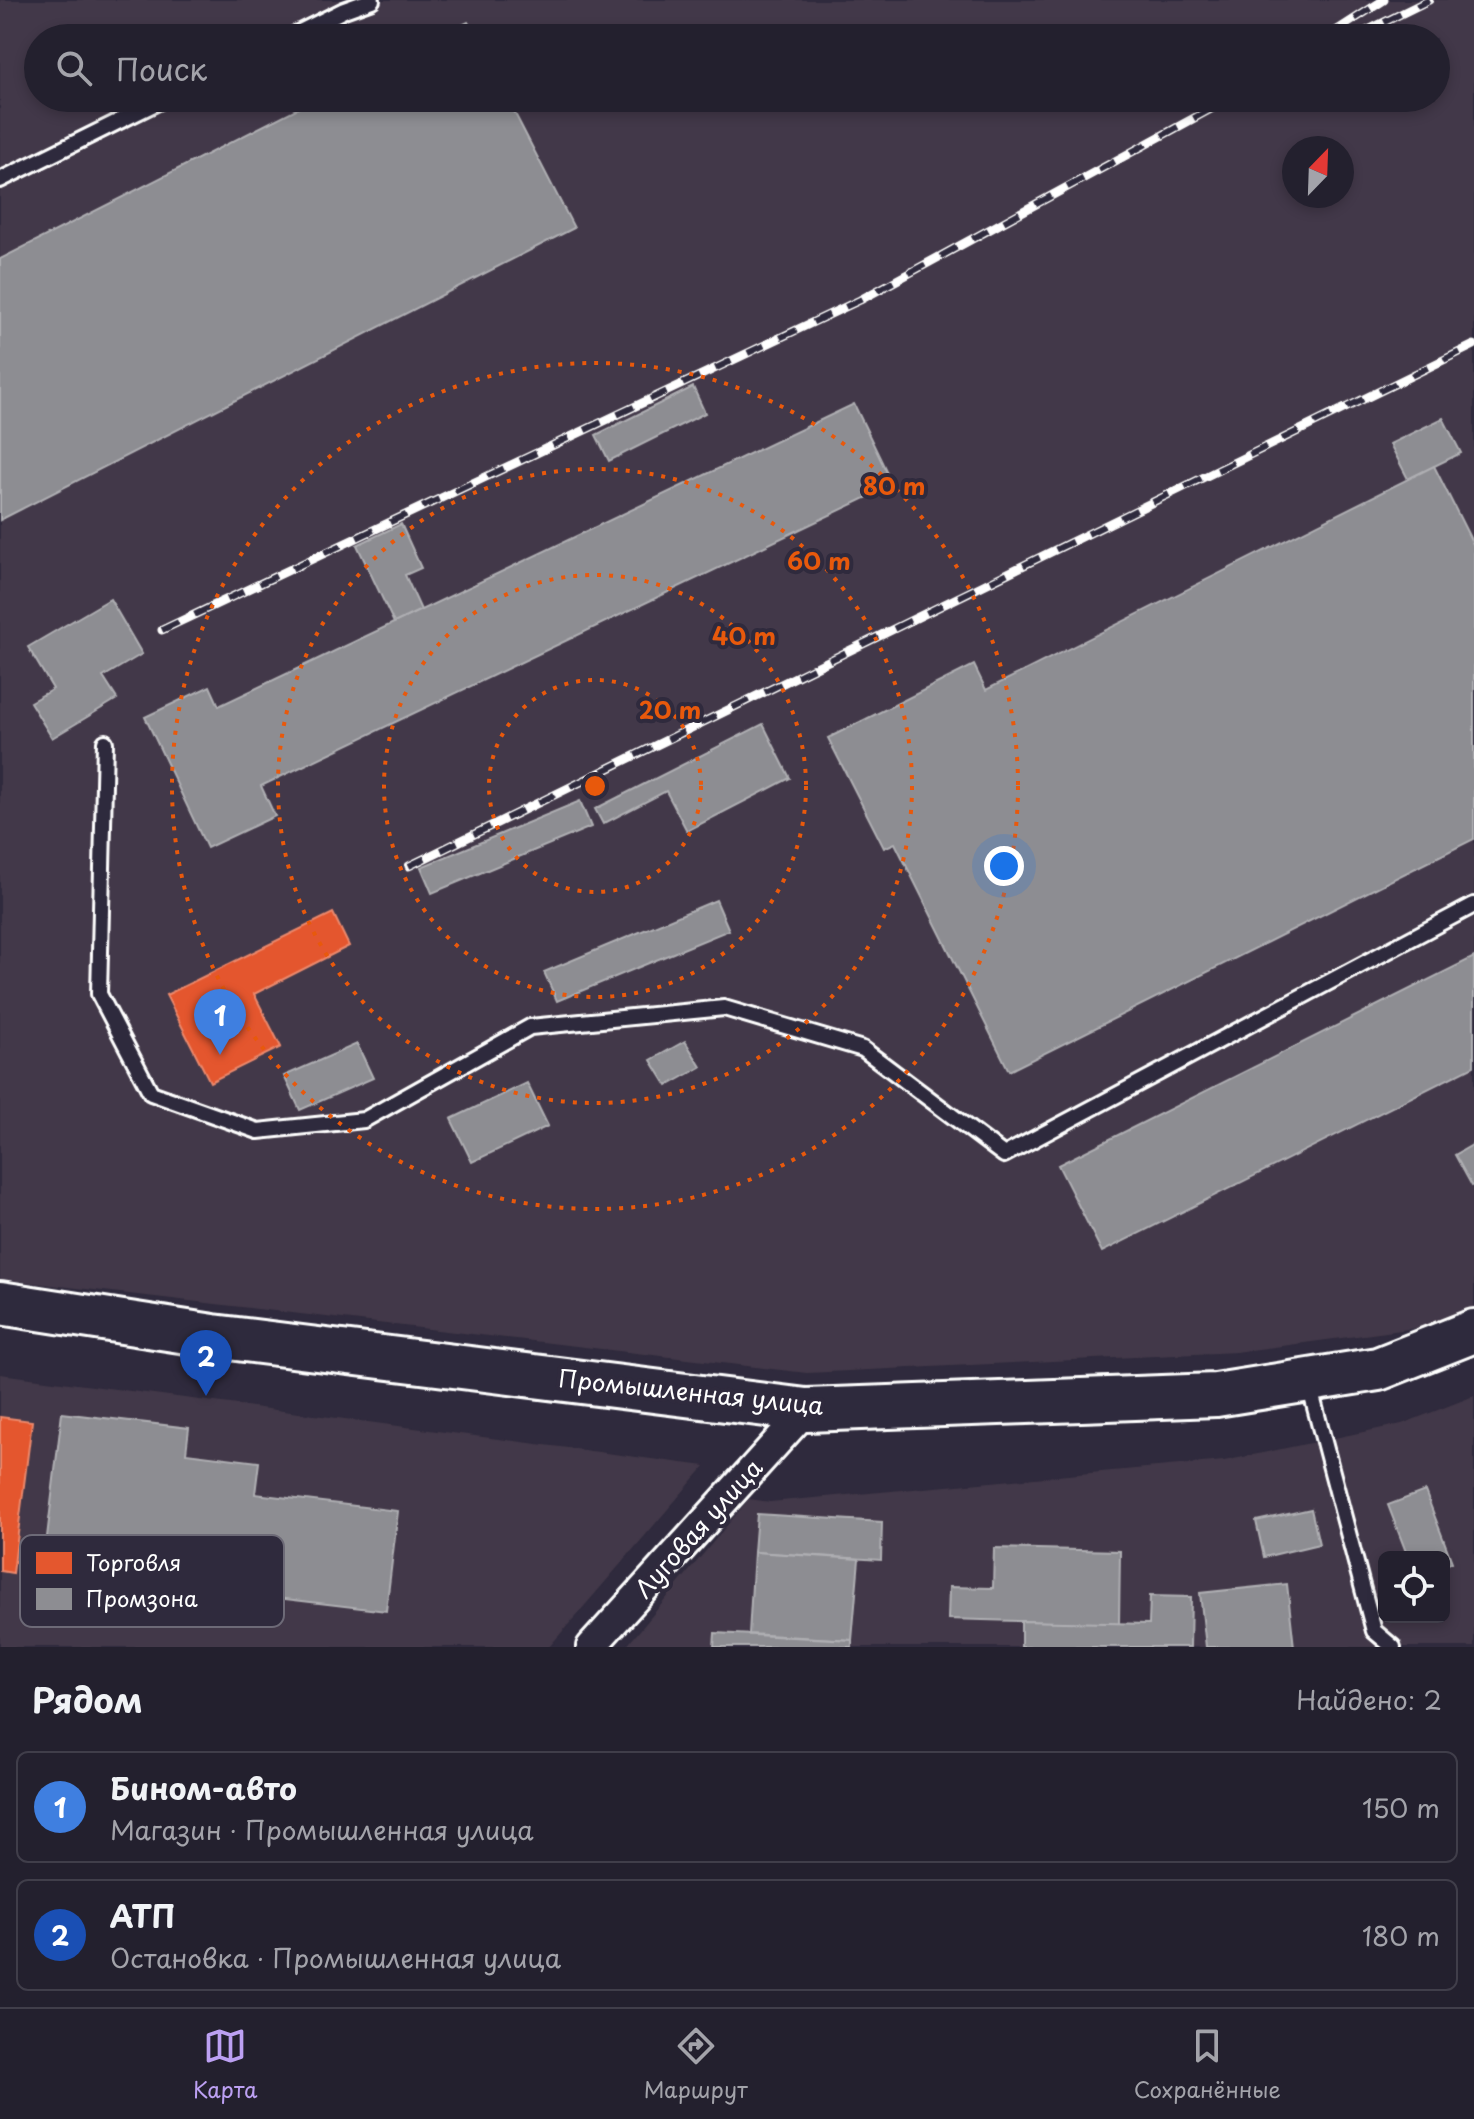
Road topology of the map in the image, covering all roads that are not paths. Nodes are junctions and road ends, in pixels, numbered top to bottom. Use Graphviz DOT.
graph roads {
  1 [pos="372,0"];
  2 [pos="316,24"];
  3 [pos="138,112"];
  4 [pos="0,180"];
  5 [pos="105,742"];
  6 [pos="1474,905"];
  7 [pos="0,1303"];
  8 [pos="1474,1331"];
  9 [pos="1308,1380"];
  10 [pos="806,1410"];
  11 [pos="591,1647"];
  12 [pos="1393,1647"];
  1 -- 2 [label="lane"];
  3 -- 4 [label="lane"];
  5 -- 6 [label="lane"];
  7 -- 10 [label="main road, Промышленная улица"];
  8 -- 9 [label="main road, Промышленная улица"];
  9 -- 10 [label="main road, Промышленная улица"];
  9 -- 12 [label="lane"];
  10 -- 11 [label="street, Луговая улица"];
}
